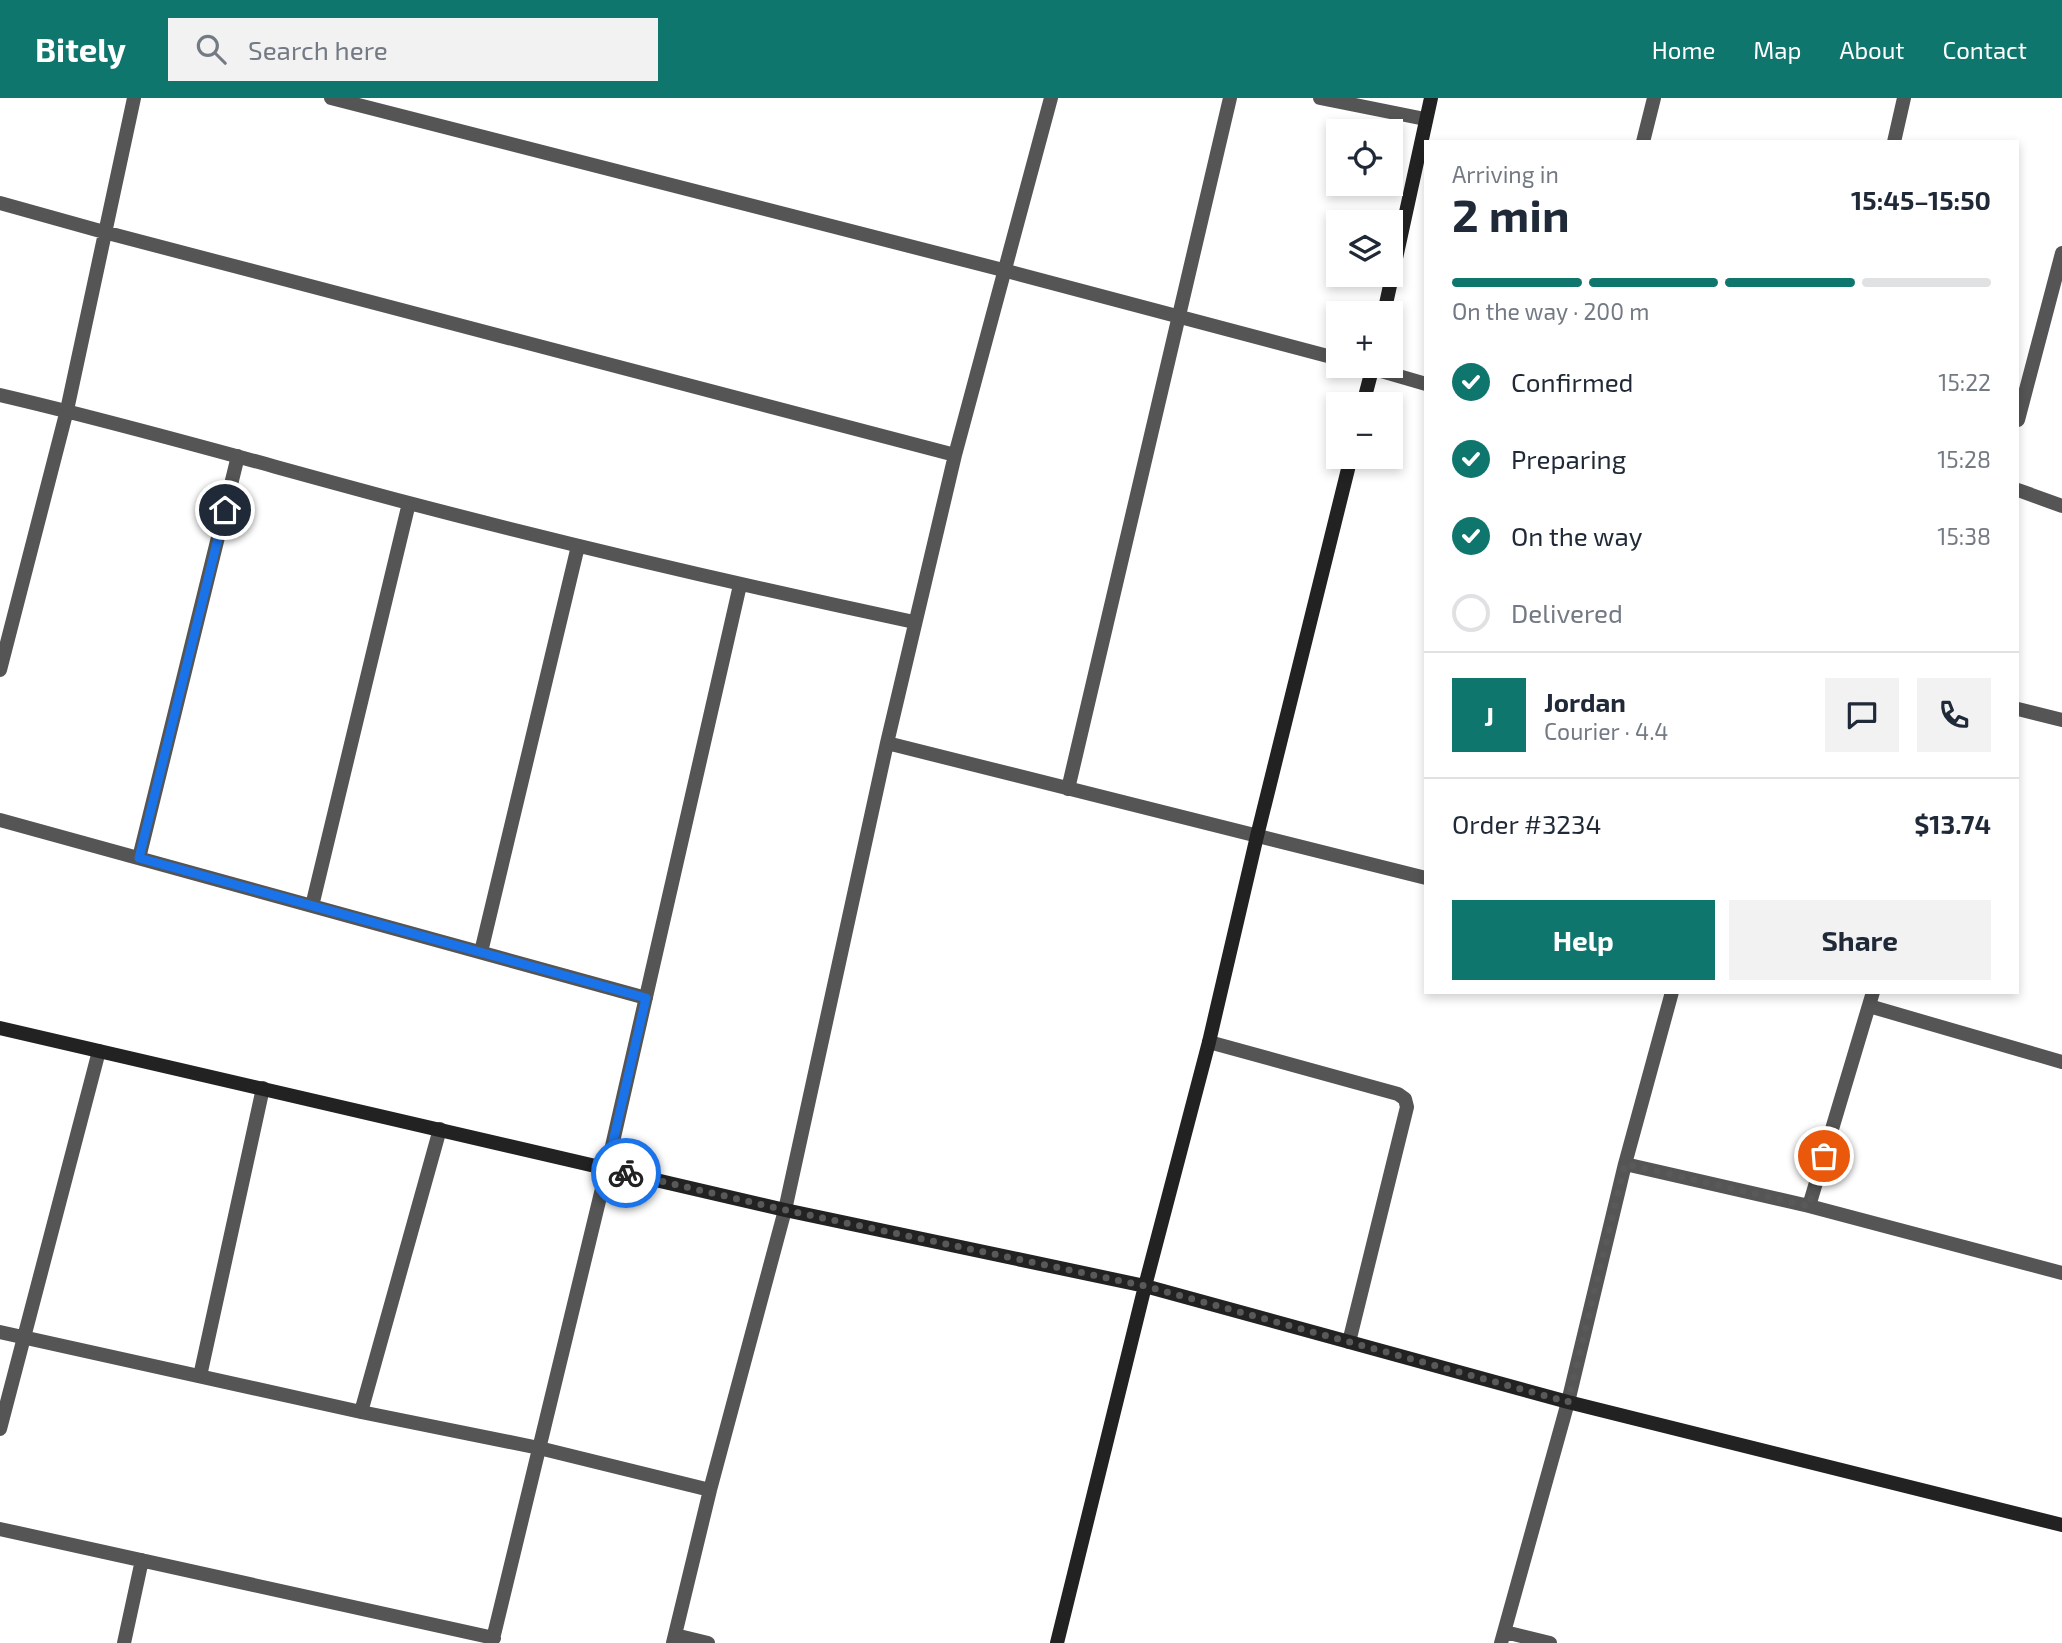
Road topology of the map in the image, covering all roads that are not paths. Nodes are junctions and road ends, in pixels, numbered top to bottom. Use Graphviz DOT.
graph roads {
  1 [pos="134,98"];
  2 [pos="331,98"];
  3 [pos="1051,98"];
  4 [pos="1230,98"];
  5 [pos="1320,98"];
  6 [pos="1431,98"];
  7 [pos="1654,98"];
  8 [pos="1904,98"];
  9 [pos="1425,119"];
  10 [pos="1644,140"];
  11 [pos="1894,140"];
  12 [pos="0,203"];
  13 [pos="104,232"];
  14 [pos="2062,253"];
  15 [pos="1003,270"];
  16 [pos="1387,301"];
  17 [pos="1178,317"];
  18 [pos="1326,356"];
  19 [pos="1403,377"];
  20 [pos="1424,383"];
  21 [pos="0,395"];
  22 [pos="67,410"];
  23 [pos="2019,416"];
  24 [pos="955,455"];
  25 [pos="238,456"];
  26 [pos="1347,469"];
  27 [pos="2019,490"];
  28 [pos="410,503"];
  29 [pos="2062,506"];
  30 [pos="578,545"];
  31 [pos="740,585"];
  32 [pos="914,622"];
  33 [pos="0,670"];
  34 [pos="2019,709"];
  35 [pos="2062,720"];
  36 [pos="887,743"];
  37 [pos="1068,789"];
  38 [pos="0,820"];
  39 [pos="1257,836"];
  40 [pos="139,858"];
  41 [pos="1424,878"];
  42 [pos="312,906"];
  43 [pos="481,952"];
  44 [pos="1671,994"];
  45 [pos="646,998"];
  46 [pos="1871,999"];
  47 [pos="0,1028"];
  48 [pos="1209,1042"];
  49 [pos="99,1051"];
  50 [pos="2062,1062"];
  51 [pos="263,1088"];
  52 [pos="440,1129"];
  53 [pos="1625,1164"];
  54 [pos="607,1168"];
  55 [pos="1809,1206"];
  56 [pos="785,1210"];
  57 [pos="2062,1273"];
  58 [pos="1145,1286"];
  59 [pos="0,1332"];
  60 [pos="24,1338"];
  61 [pos="1349,1342"];
  62 [pos="200,1376"];
  63 [pos="1568,1402"];
  64 [pos="361,1412"];
  65 [pos="0,1429"];
  66 [pos="539,1448"];
  67 [pos="710,1490"];
  68 [pos="2062,1525"];
  69 [pos="0,1529"];
  70 [pos="142,1560"];
  71 [pos="1503,1637"];
  72 [pos="674,1639"];
  73 [pos="493,1641"];
  74 [pos="124,1643"];
  75 [pos="708,1643"];
  76 [pos="1057,1643"];
  77 [pos="1550,1643"];
  1 -- 13 [label="street"];
  2 -- 15 [label="street"];
  3 -- 15 [label="street"];
  4 -- 17 [label="street"];
  5 -- 9 [label="street"];
  6 -- 9 [label="street"];
  7 -- 10 [label="street"];
  8 -- 11 [label="street"];
  9 -- 16 [label="street"];
  12 -- 13 [label="street"];
  13 -- 22 [label="street"];
  13 -- 24 [label="street"];
  14 -- 23 [label="street"];
  15 -- 17 [label="street"];
  15 -- 24 [label="street"];
  17 -- 18 [label="street"];
  17 -- 37 [label="street"];
  19 -- 20 [label="street"];
  21 -- 22 [label="street"];
  22 -- 25 [label="street"];
  22 -- 33 [label="street"];
  24 -- 32 [label="street"];
  25 -- 28 [label="street"];
  25 -- 40 [label="street"];
  26 -- 39 [label="street"];
  27 -- 29 [label="street"];
  28 -- 30 [label="street"];
  28 -- 42 [label="street"];
  30 -- 31 [label="street"];
  30 -- 43 [label="street"];
  31 -- 32 [label="street"];
  31 -- 45 [label="street"];
  32 -- 36 [label="street"];
  34 -- 35 [label="street"];
  36 -- 37 [label="street"];
  36 -- 56 [label="street"];
  37 -- 39 [label="street"];
  38 -- 40 [label="street"];
  39 -- 41 [label="street"];
  39 -- 48 [label="street"];
  40 -- 42 [label="street"];
  42 -- 43 [label="street"];
  43 -- 45 [label="street"];
  44 -- 53 [label="street"];
  45 -- 54 [label="street"];
  46 -- 50 [label="street"];
  46 -- 55 [label="street"];
  47 -- 49 [label="street"];
  48 -- 58 [label="street"];
  48 -- 61 [label="street"];
  49 -- 51 [label="street"];
  49 -- 60 [label="street"];
  51 -- 52 [label="street"];
  51 -- 62 [label="street"];
  52 -- 54 [label="street"];
  52 -- 64 [label="street"];
  53 -- 55 [label="street"];
  53 -- 63 [label="street"];
  54 -- 56 [label="street"];
  54 -- 66 [label="street"];
  55 -- 57 [label="street"];
  56 -- 58 [label="street"];
  56 -- 67 [label="street"];
  58 -- 61 [label="street"];
  58 -- 76 [label="street"];
  59 -- 60 [label="street"];
  60 -- 62 [label="street"];
  60 -- 65 [label="street"];
  61 -- 63 [label="street"];
  62 -- 64 [label="street"];
  63 -- 68 [label="street"];
  63 -- 71 [label="street"];
  64 -- 66 [label="street"];
  66 -- 67 [label="street"];
  66 -- 73 [label="street"];
  67 -- 72 [label="street"];
  69 -- 70 [label="street"];
  70 -- 73 [label="street"];
  70 -- 74 [label="street"];
  71 -- 77 [label="street"];
  72 -- 75 [label="street"];
}
